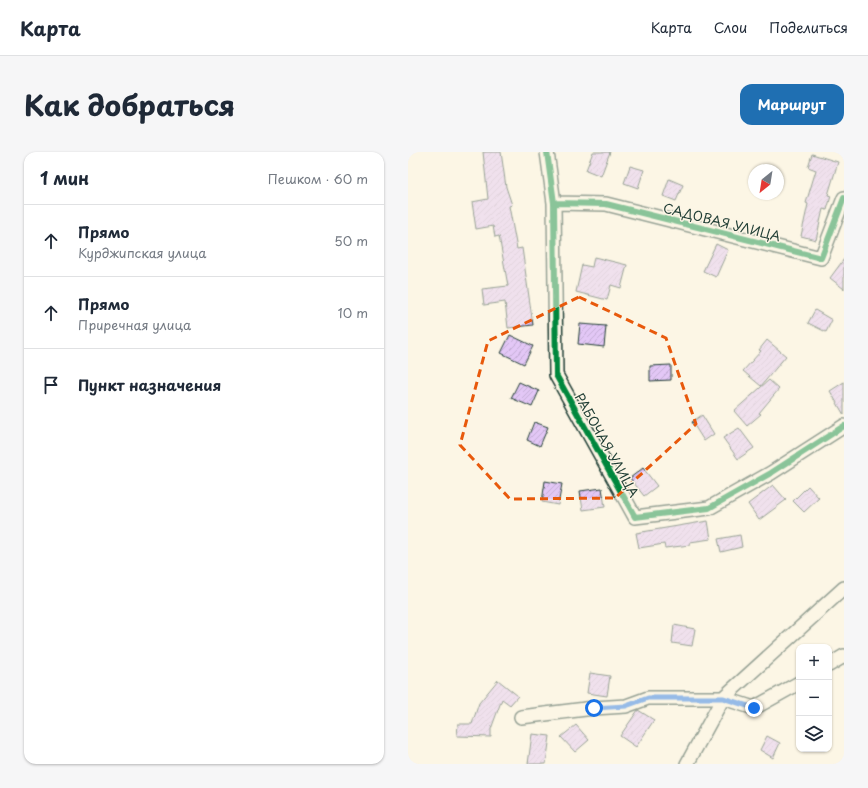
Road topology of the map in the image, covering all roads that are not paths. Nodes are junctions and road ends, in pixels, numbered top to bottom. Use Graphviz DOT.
graph roads {
  1 [pos="547,152"];
  2 [pos="844,198"];
  3 [pos="554,203"];
  4 [pos="844,426"];
  5 [pos="844,588"];
  6 [pos="844,656"];
  7 [pos="832,663"];
  8 [pos="796,684"];
  9 [pos="723,698"];
  10 [pos="521,717"];
  11 [pos="687,764"];
  1 -- 3 [label="street, РАБОЧАЯ УЛИЦА"];
  2 -- 3 [label="street, САДОВАЯ УЛИЦА"];
  3 -- 4 [label="street, РАБОЧАЯ УЛИЦА"];
  5 -- 9 [label="street"];
  6 -- 7 [label="street"];
  8 -- 9 [label="street"];
  9 -- 10 [label="street"];
  9 -- 11 [label="street"];
}
